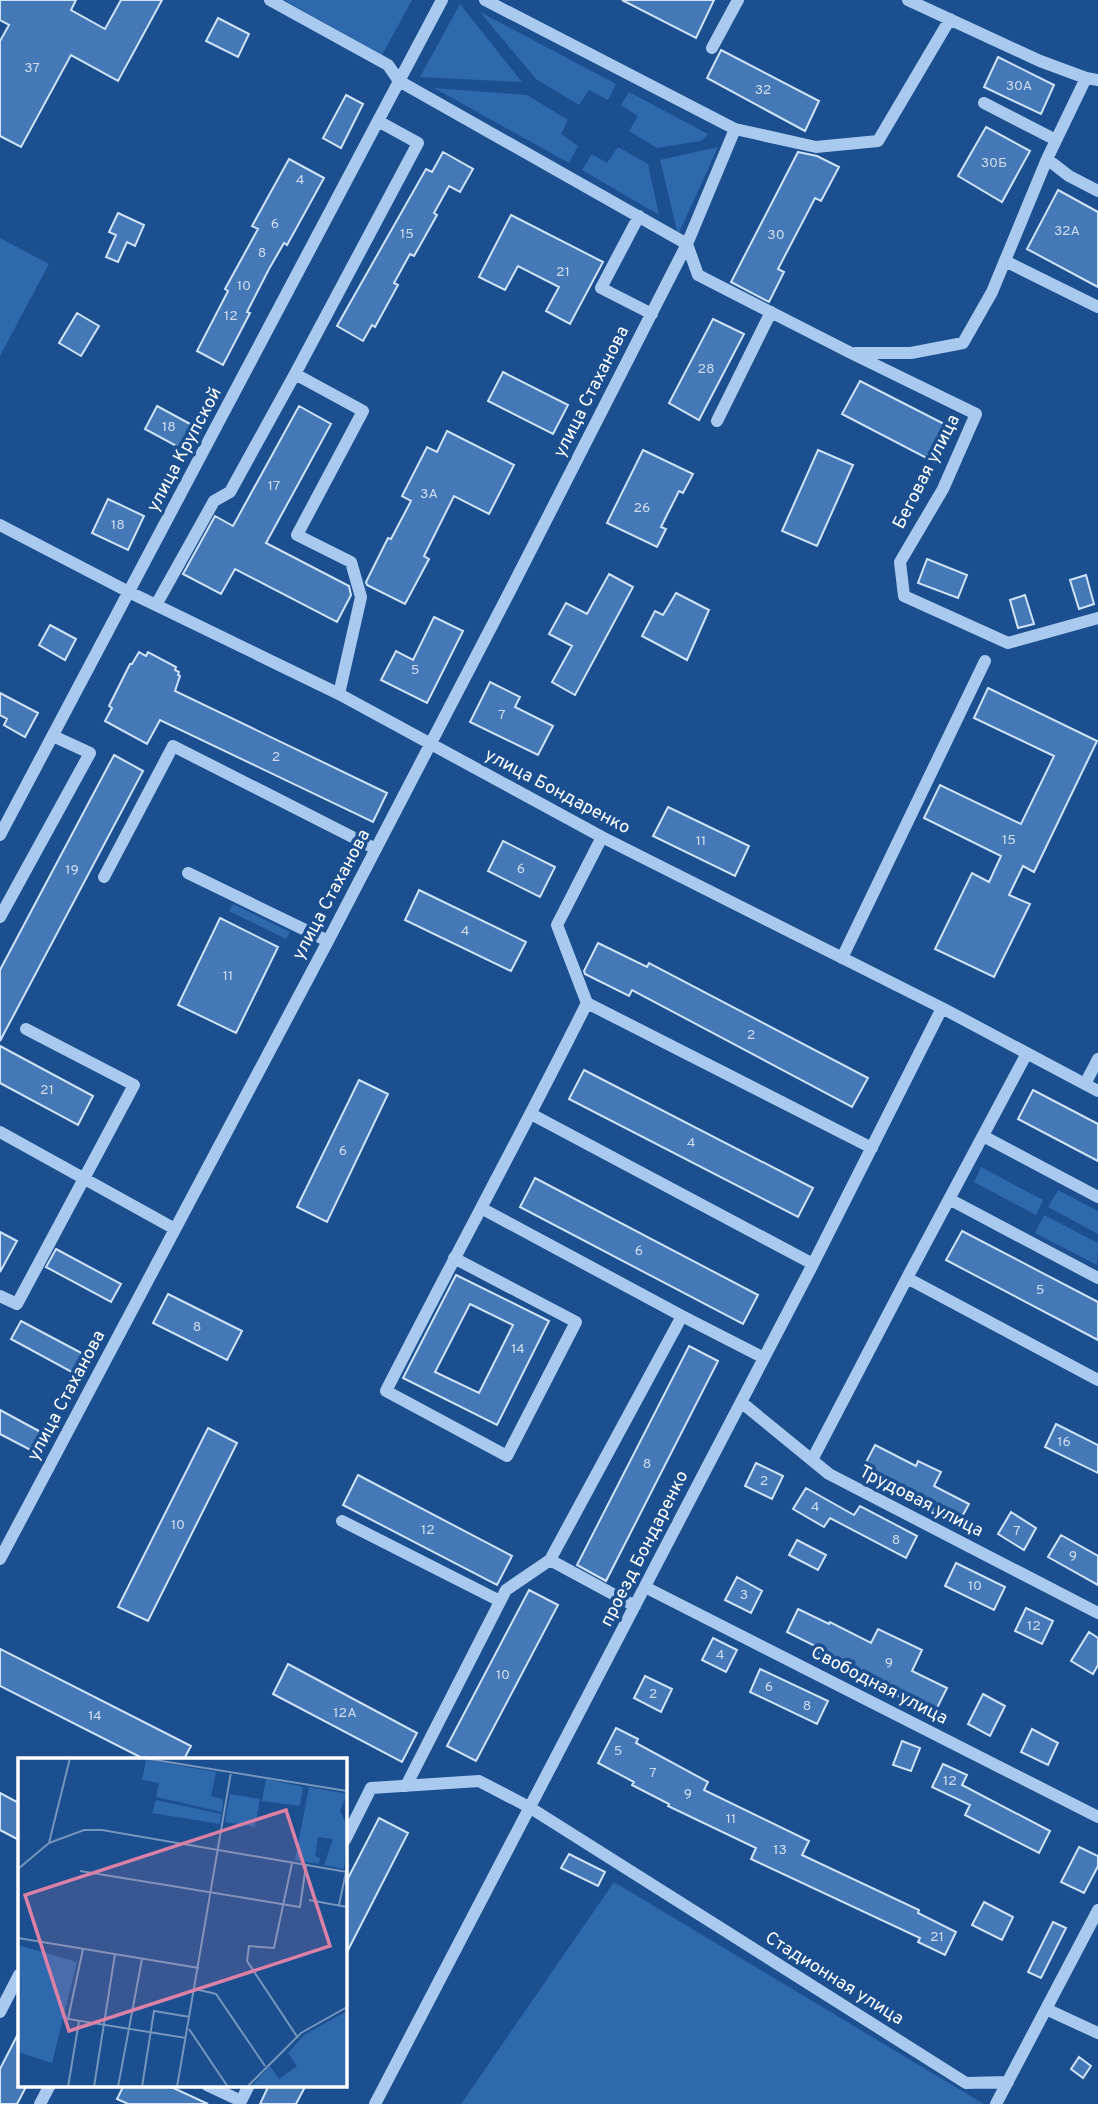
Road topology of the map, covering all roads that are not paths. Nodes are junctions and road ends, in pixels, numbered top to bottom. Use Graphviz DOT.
graph roads {
  1 [pos="270,0"];
  2 [pos="442,0"];
  3 [pos="485,0"];
  4 [pos="738,0"];
  5 [pos="908,0"];
  6 [pos="950,19"];
  7 [pos="712,48"];
  8 [pos="1092,79"];
  9 [pos="399,81"];
  10 [pos="984,103"];
  11 [pos="378,121"];
  12 [pos="735,129"];
  13 [pos="1056,140"];
  14 [pos="1047,159"];
  15 [pos="1098,191"];
  16 [pos="639,216"];
  17 [pos="687,244"];
  18 [pos="1005,261"];
  19 [pos="1098,307"];
  20 [pos="771,312"];
  21 [pos="652,314"];
  22 [pos="851,353"];
  23 [pos="295,374"];
  24 [pos="717,421"];
  25 [pos="0,525"];
  26 [pos="129,592"];
  27 [pos="156,605"];
  28 [pos="1098,618"];
  29 [pos="985,661"];
  30 [pos="339,694"];
  31 [pos="53,736"];
  32 [pos="431,744"];
  33 [pos="0,835"];
  34 [pos="602,837"];
  35 [pos="376,849"];
  36 [pos="188,873"];
  37 [pos="104,877"];
  38 [pos="0,917"];
  39 [pos="328,941"];
  40 [pos="842,958"];
  41 [pos="587,1003"];
  42 [pos="942,1008"];
  43 [pos="26,1029"];
  44 [pos="1027,1053"];
  45 [pos="1098,1059"];
  46 [pos="1086,1084"];
  47 [pos="1098,1091"];
  48 [pos="531,1114"];
  49 [pos="0,1132"];
  50 [pos="982,1136"];
  51 [pos="872,1148"];
  52 [pos="85,1178"];
  53 [pos="1098,1197"];
  54 [pos="949,1199"];
  55 [pos="481,1208"];
  56 [pos="175,1229"];
  57 [pos="454,1258"];
  58 [pos="813,1264"];
  59 [pos="907,1278"];
  60 [pos="1098,1278"];
  61 [pos="0,1296"];
  62 [pos="682,1316"];
  63 [pos="764,1357"];
  64 [pos="1098,1380"];
  65 [pos="741,1402"];
  66 [pos="812,1460"];
  67 [pos="342,1521"];
  68 [pos="0,1559"];
  69 [pos="550,1560"];
  70 [pos="645,1587"];
  71 [pos="500,1601"];
  72 [pos="635,1606"];
  73 [pos="1098,1613"];
  74 [pos="406,1786"];
  75 [pos="529,1807"];
  76 [pos="1098,1817"];
  77 [pos="346,1838"];
  78 [pos="1098,1910"];
  79 [pos="18,1977"];
  80 [pos="1046,2009"];
  81 [pos="0,2012"];
  82 [pos="1098,2033"];
  83 [pos="1008,2082"];
  84 [pos="49,2086"];
  85 [pos="208,2086"];
  86 [pos="249,2086"];
  87 [pos="40,2104"];
  88 [pos="375,2104"];
  89 [pos="996,2104"];
  1 -- 9 [label="street"];
  2 -- 9 [label="street, улица Крупской"];
  3 -- 12 [label="street"];
  4 -- 7 [label="street"];
  5 -- 6 [label="street"];
  6 -- 8 [label="street"];
  6 -- 12 [label="street"];
  8 -- 13 [label="street"];
  9 -- 11 [label="street, улица Крупской"];
  9 -- 16 [label="street"];
  10 -- 13 [label="street"];
  11 -- 23 [label="street"];
  11 -- 26 [label="street, улица Крупской"];
  12 -- 17 [label="street, улица Стаханова"];
  13 -- 14 [label="street"];
  14 -- 15 [label="street"];
  14 -- 18 [label="street"];
  16 -- 17 [label="street"];
  16 -- 21 [label="street"];
  17 -- 20 [label="street, Беговая улица"];
  17 -- 21 [label="street, улица Стаханова"];
  18 -- 19 [label="street"];
  18 -- 22 [label="street"];
  20 -- 22 [label="street, Беговая улица"];
  20 -- 24 [label="street"];
  21 -- 32 [label="street, улица Стаханова"];
  22 -- 28 [label="street, Беговая улица"];
  23 -- 27 [label="street"];
  23 -- 30 [label="street"];
  25 -- 26 [label="street, улица Бондаренко"];
  26 -- 27 [label="street, улица Бондаренко"];
  26 -- 31 [label="street, улица Крупской"];
  27 -- 30 [label="street, улица Бондаренко"];
  29 -- 40 [label="street"];
  30 -- 32 [label="street, улица Бондаренко"];
  31 -- 33 [label="street, улица Крупской"];
  31 -- 38 [label="street"];
  32 -- 34 [label="street, улица Бондаренко"];
  32 -- 35 [label="street, улица Стаханова"];
  34 -- 40 [label="street, улица Бондаренко"];
  34 -- 41 [label="street"];
  35 -- 37 [label="street"];
  35 -- 39 [label="street, улица Стаханова"];
  36 -- 39 [label="street"];
  39 -- 56 [label="street, улица Стаханова"];
  40 -- 42 [label="street, улица Бондаренко"];
  41 -- 48 [label="street"];
  41 -- 51 [label="street"];
  42 -- 44 [label="street, улица Бондаренко"];
  42 -- 51 [label="street, проезд Бондаренко"];
  43 -- 52 [label="street"];
  44 -- 46 [label="street, улица Бондаренко"];
  44 -- 50 [label="street"];
  45 -- 46 [label="street"];
  46 -- 47 [label="street, улица Бондаренко"];
  48 -- 55 [label="street"];
  48 -- 58 [label="street"];
  49 -- 52 [label="street"];
  50 -- 53 [label="street"];
  50 -- 54 [label="street"];
  51 -- 58 [label="street, проезд Бондаренко"];
  52 -- 56 [label="street"];
  52 -- 61 [label="street"];
  54 -- 59 [label="street"];
  54 -- 60 [label="street"];
  55 -- 57 [label="street"];
  55 -- 62 [label="street"];
  56 -- 68 [label="street, улица Стаханова"];
  57 -- 57 [label="street"];
  58 -- 63 [label="street, проезд Бондаренко"];
  59 -- 64 [label="street"];
  59 -- 66 [label="street"];
  62 -- 63 [label="street"];
  62 -- 69 [label="street"];
  63 -- 65 [label="street, проезд Бондаренко"];
  65 -- 66 [label="street, Трудовая улица"];
  65 -- 70 [label="street, проезд Бондаренко"];
  66 -- 73 [label="street, Трудовая улица"];
  67 -- 71 [label="street"];
  69 -- 71 [label="street"];
  69 -- 72 [label="street"];
  70 -- 72 [label="street, проезд Бондаренко"];
  70 -- 76 [label="street, Свободная улица"];
  71 -- 74 [label="street"];
  72 -- 75 [label="street, проезд Бондаренко"];
  74 -- 75 [label="street, Стадионная улица"];
  74 -- 77 [label="street, Стадионная улица"];
  75 -- 83 [label="street, Стадионная улица"];
  75 -- 88 [label="street, проезд Бондаренко"];
  78 -- 80 [label="street"];
  79 -- 81 [label="street"];
  80 -- 82 [label="street"];
  80 -- 83 [label="street"];
  83 -- 89 [label="street"];
  84 -- 87 [label="street"];
  85 -- 86 [label="street"];
}
